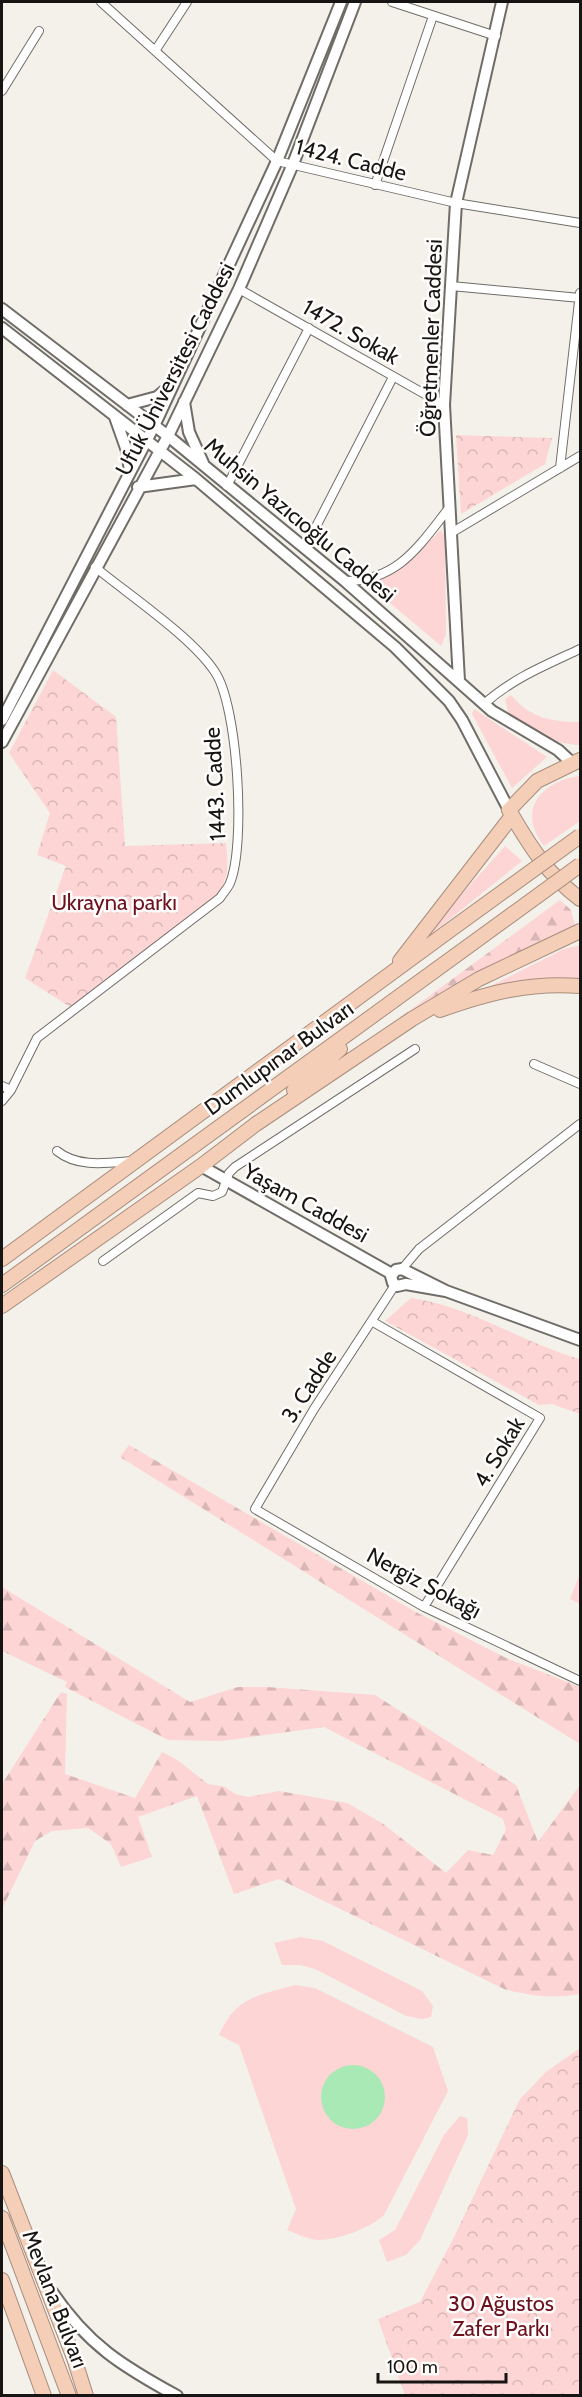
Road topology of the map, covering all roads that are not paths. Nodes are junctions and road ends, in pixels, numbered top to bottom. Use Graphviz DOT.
graph roads {
  1 [pos="101,2"];
  2 [pos="187,2"];
  3 [pos="341,2"];
  4 [pos="355,2"];
  5 [pos="392,2"];
  6 [pos="502,2"];
  7 [pos="433,16"];
  8 [pos="39,32"];
  9 [pos="496,36"];
  10 [pos="155,51"];
  11 [pos="2,91"];
  12 [pos="277,161"];
  13 [pos="292,165"];
  14 [pos="375,185"];
  15 [pos="456,203"];
  16 [pos="580,223"];
  17 [pos="451,286"];
  18 [pos="239,290"];
  19 [pos="580,295"];
  20 [pos="2,309"];
  21 [pos="2,328"];
  22 [pos="309,328"];
  23 [pos="393,377"];
  24 [pos="174,383"];
  25 [pos="184,402"];
  26 [pos="127,405"];
  27 [pos="444,405"];
  28 [pos="115,417"];
  29 [pos="154,426"];
  30 [pos="168,436"];
  31 [pos="146,441"];
  32 [pos="159,451"];
  33 [pos="580,456"];
  34 [pos="204,466"];
  35 [pos="560,468"];
  36 [pos="130,471"];
  37 [pos="196,479"];
  38 [pos="226,486"];
  39 [pos="138,487"];
  40 [pos="449,508"];
  41 [pos="451,533"];
  42 [pos="305,548"];
  43 [pos="85,559"];
  44 [pos="95,567"];
  45 [pos="345,580"];
  46 [pos="580,649"];
  47 [pos="459,681"];
  48 [pos="484,704"];
  49 [pos="2,720"];
  50 [pos="2,742"];
  51 [pos="578,762"];
  52 [pos="511,813"];
  53 [pos="580,836"];
  54 [pos="580,865"];
  55 [pos="580,899"];
  56 [pos="580,931"];
  57 [pos="388,976"];
  58 [pos="580,986"];
  59 [pos="393,1001"];
  60 [pos="412,1019"];
  61 [pos="415,1048"];
  62 [pos="534,1064"];
  63 [pos="580,1084"];
  64 [pos="2,1086"];
  65 [pos="11,1090"];
  66 [pos="2,1101"];
  67 [pos="256,1124"];
  68 [pos="580,1124"];
  69 [pos="57,1150"];
  70 [pos="137,1160"];
  71 [pos="201,1166"];
  72 [pos="228,1181"];
  73 [pos="80,1249"];
  74 [pos="2,1259"];
  75 [pos="103,1261"];
  76 [pos="401,1277"];
  77 [pos="2,1285"];
  78 [pos="2,1306"];
  79 [pos="2,1314"];
  80 [pos="372,1322"];
  81 [pos="580,1340"];
  82 [pos="255,1509"];
  83 [pos="424,1607"];
  84 [pos="580,1681"];
  85 [pos="2,2173"];
  86 [pos="2,2218"];
  87 [pos="42,2278"];
  88 [pos="2,2280"];
  89 [pos="44,2396"];
  90 [pos="69,2396"];
  91 [pos="86,2396"];
  92 [pos="177,2396"];
  1 -- 10 [label="street, 1424. Cadde"];
  2 -- 10 [label="street"];
  3 -- 12 [label="main road, Ufuk Üniversitesi Caddesi"];
  4 -- 13 [label="main road, Ufuk Üniversitesi Caddesi"];
  5 -- 7 [label="street"];
  6 -- 9 [label="main road, Öğretmenler Caddesi"];
  7 -- 9 [label="street"];
  7 -- 14 [label="street"];
  8 -- 11 [label="street"];
  9 -- 15 [label="main road, Öğretmenler Caddesi"];
  10 -- 12 [label="street, 1424. Cadde"];
  12 -- 13 [label="street, 1424. Cadde"];
  12 -- 24 [label="main road, Ufuk Üniversitesi Caddesi"];
  13 -- 14 [label="street, 1424. Cadde"];
  13 -- 18 [label="main road, Ufuk Üniversitesi Caddesi"];
  14 -- 15 [label="street, 1424. Cadde"];
  15 -- 16 [label="street, 1424. Cadde"];
  15 -- 17 [label="main road, Öğretmenler Caddesi"];
  17 -- 19 [label="street"];
  17 -- 27 [label="main road, Öğretmenler Caddesi"];
  18 -- 22 [label="street, 1472. Sokak"];
  18 -- 25 [label="main road, Ufuk Üniversitesi Caddesi"];
  19 -- 35 [label="street"];
  20 -- 26 [label="main road, Muhsin Yazıcıoğlu Caddesi"];
  21 -- 28 [label="main road, Muhsin Yazıcıoğlu Caddesi"];
  22 -- 23 [label="street, 1472. Sokak"];
  22 -- 38 [label="street"];
  23 -- 27 [label="street, 1472. Sokak"];
  23 -- 42 [label="street"];
  24 -- 26 [label="main road"];
  24 -- 29 [label="main road, Ufuk Üniversitesi Caddesi"];
  25 -- 30 [label="main road, Ufuk Üniversitesi Caddesi"];
  25 -- 34 [label="main road"];
  26 -- 29 [label="main road, Muhsin Yazıcıoğlu Caddesi"];
  27 -- 40 [label="main road, Öğretmenler Caddesi"];
  28 -- 31 [label="main road, Muhsin Yazıcıoğlu Caddesi"];
  28 -- 36 [label="main road"];
  29 -- 30 [label="main road, Muhsin Yazıcıoğlu Caddesi"];
  29 -- 31 [label="main road, Ufuk Üniversitesi Caddesi"];
  30 -- 32 [label="main road, Ufuk Üniversitesi Caddesi"];
  30 -- 34 [label="main road, Muhsin Yazıcıoğlu Caddesi"];
  31 -- 32 [label="main road, Muhsin Yazıcıoğlu Caddesi"];
  31 -- 36 [label="main road, Ufuk Üniversitesi Caddesi"];
  32 -- 37 [label="main road, Muhsin Yazıcıoğlu Caddesi"];
  32 -- 39 [label="main road, Ufuk Üniversitesi Caddesi"];
  33 -- 35 [label="street"];
  34 -- 38 [label="main road, Muhsin Yazıcıoğlu Caddesi"];
  35 -- 41 [label="street"];
  36 -- 43 [label="main road, Ufuk Üniversitesi Caddesi"];
  37 -- 39 [label="main road"];
  37 -- 52 [label="main road, Muhsin Yazıcıoğlu Caddesi"];
  38 -- 42 [label="main road, Muhsin Yazıcıoğlu Caddesi"];
  39 -- 44 [label="main road, Ufuk Üniversitesi Caddesi"];
  40 -- 41 [label="main road, Öğretmenler Caddesi"];
  40 -- 45 [label="street"];
  41 -- 47 [label="main road, Öğretmenler Caddesi"];
  42 -- 45 [label="main road, Muhsin Yazıcıoğlu Caddesi"];
  43 -- 44 [label="main road"];
  43 -- 49 [label="main road, Ufuk Üniversitesi Caddesi"];
  44 -- 50 [label="main road, Ufuk Üniversitesi Caddesi"];
  44 -- 65 [label="street, 1443. Cadde"];
  45 -- 47 [label="main road, Muhsin Yazıcıoğlu Caddesi"];
  46 -- 48 [label="street"];
  47 -- 48 [label="main road, Muhsin Yazıcıoğlu Caddesi"];
  48 -- 51 [label="main road, Muhsin Yazıcıoğlu Caddesi"];
  51 -- 52 [label="highway, Dumlupınar Bulvarı"];
  52 -- 55 [label="highway"];
  52 -- 57 [label="highway, Dumlupınar Bulvarı"];
  53 -- 57 [label="highway, Dumlupınar Bulvarı, bridge"];
  54 -- 59 [label="highway, Dumlupınar Bulvarı, bridge"];
  56 -- 60 [label="highway"];
  57 -- 70 [label="highway, Dumlupınar Bulvarı"];
  58 -- 60 [label="highway"];
  59 -- 67 [label="highway"];
  59 -- 77 [label="highway, Dumlupınar Bulvarı"];
  60 -- 67 [label="highway"];
  61 -- 72 [label="street"];
  62 -- 63 [label="street"];
  64 -- 65 [label="street"];
  65 -- 66 [label="street, 1443. Cadde"];
  67 -- 71 [label="highway"];
  68 -- 76 [label="street, 3. Cadde"];
  69 -- 70 [label="street"];
  70 -- 74 [label="highway, Dumlupınar Bulvarı"];
  71 -- 72 [label="main road, Yaşam Caddesi"];
  71 -- 73 [label="highway"];
  72 -- 75 [label="street"];
  72 -- 76 [label="main road, Yaşam Caddesi"];
  73 -- 78 [label="highway"];
  73 -- 79 [label="highway"];
  76 -- 80 [label="street, 3. Cadde"];
  76 -- 81 [label="main road, Yaşam Caddesi"];
  80 -- 82 [label="street, 3. Cadde"];
  80 -- 83 [label="street, 4. Sokak"];
  82 -- 83 [label="street, Nergiz Sokağı"];
  83 -- 84 [label="street, Nergiz Sokağı"];
  85 -- 87 [label="highway"];
  86 -- 90 [label="highway, Mevlana Bulvarı"];
  87 -- 91 [label="highway"];
  87 -- 92 [label="main road"];
  88 -- 89 [label="highway, Mevlana Bulvarı"];
}
